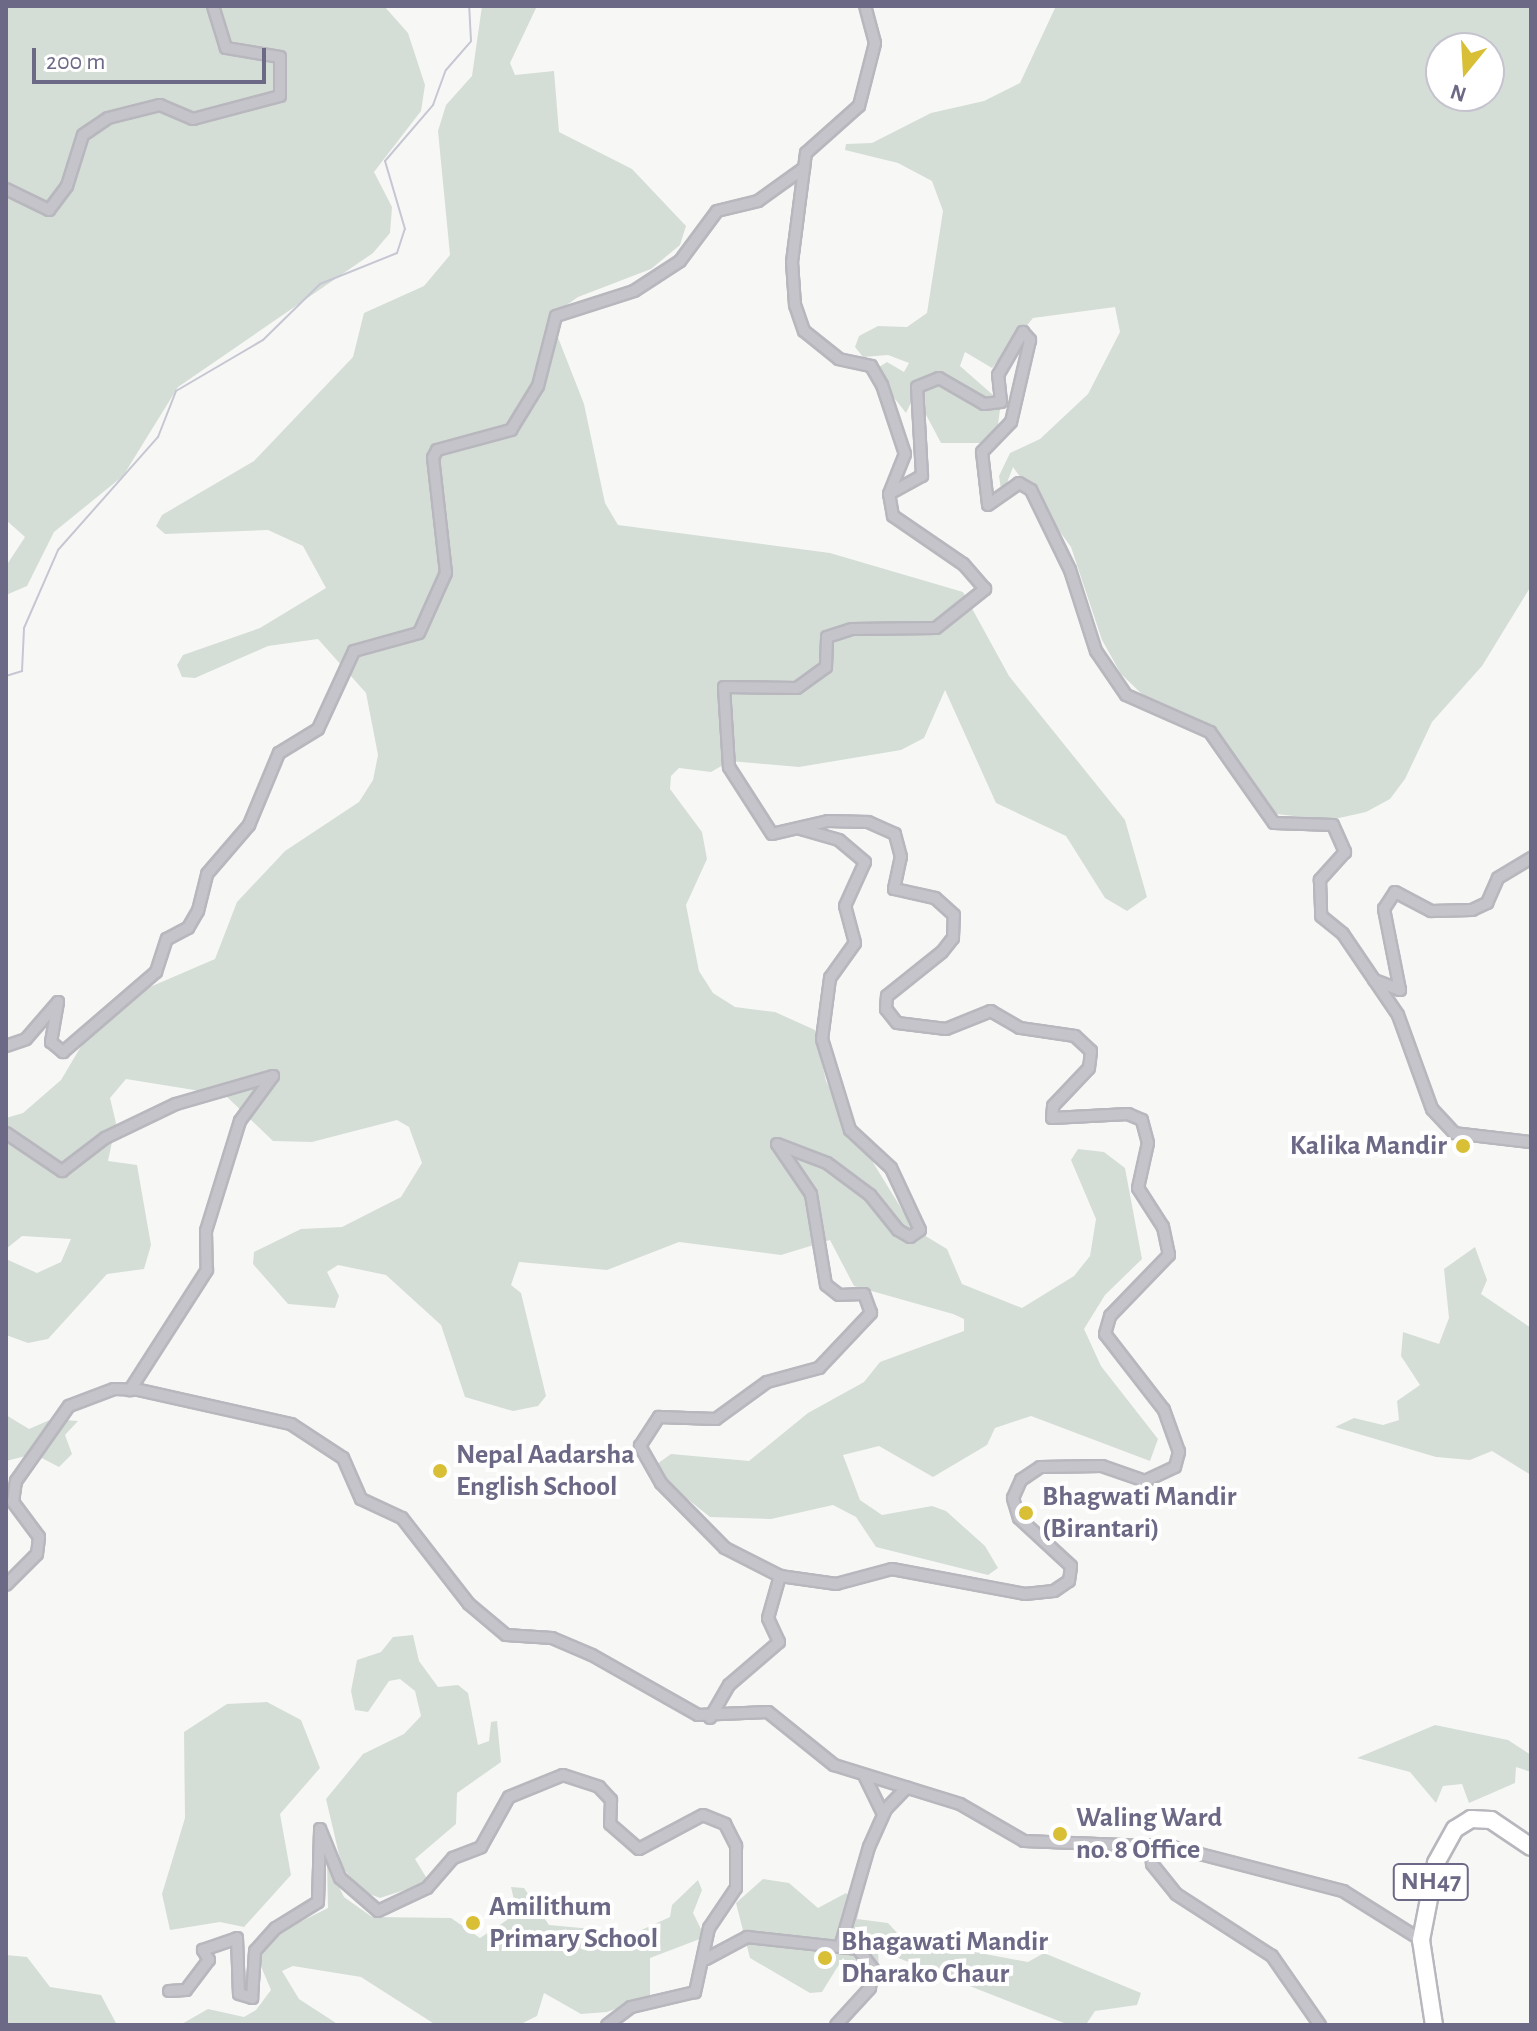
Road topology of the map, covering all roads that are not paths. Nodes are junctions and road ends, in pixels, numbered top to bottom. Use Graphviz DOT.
graph roads {
  1 [pos="213,6"];
  2 [pos="865,6"];
  3 [pos="804,168"];
  4 [pos="6,189"];
  5 [pos="889,494"];
  6 [pos="801,829"];
  7 [pos="1531,858"];
  8 [pos="1374,980"];
  9 [pos="6,1046"];
  10 [pos="6,1133"];
  11 [pos="1531,1142"];
  12 [pos="130,1390"];
  13 [pos="780,1576"];
  14 [pos="6,1585"];
  15 [pos="710,1718"];
  16 [pos="863,1775"];
  17 [pos="907,1787"];
  18 [pos="883,1816"];
  19 [pos="1150,1845"];
  20 [pos="1531,1847"];
  21 [pos="1421,1940"];
  22 [pos="841,1944"];
  23 [pos="706,1959"];
  24 [pos="169,1991"];
  25 [pos="607,2025"];
  26 [pos="836,2025"];
  27 [pos="1320,2025"];
  28 [pos="1434,2025"];
  1 -- 4 [label="street"];
  2 -- 3 [label="street"];
  3 -- 5 [label="street"];
  3 -- 9 [label="street"];
  5 -- 6 [label="street"];
  5 -- 8 [label="street"];
  6 -- 13 [label="street"];
  6 -- 13 [label="street"];
  7 -- 8 [label="street"];
  8 -- 11 [label="street"];
  10 -- 12 [label="street"];
  12 -- 14 [label="street"];
  12 -- 15 [label="street"];
  13 -- 15 [label="street"];
  15 -- 16 [label="street"];
  16 -- 17 [label="street"];
  16 -- 18 [label="street"];
  17 -- 18 [label="street"];
  17 -- 19 [label="street"];
  18 -- 22 [label="street"];
  19 -- 21 [label="street"];
  19 -- 27 [label="street"];
  20 -- 21 [label="highway, NH47"];
  21 -- 28 [label="highway, NH47"];
  22 -- 23 [label="street"];
  22 -- 26 [label="street"];
  23 -- 24 [label="street"];
  23 -- 25 [label="street"];
}
